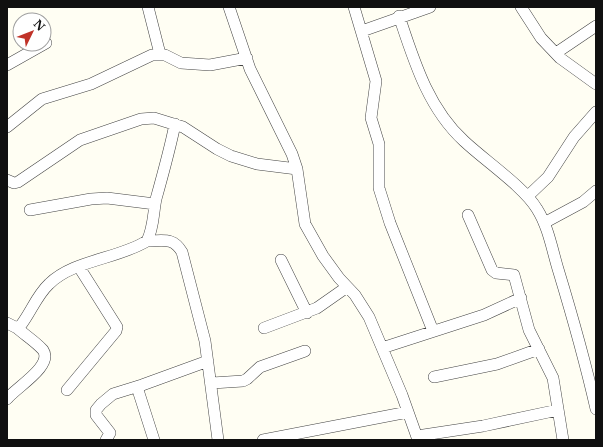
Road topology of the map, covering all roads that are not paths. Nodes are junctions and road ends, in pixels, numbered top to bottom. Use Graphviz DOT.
graph roads {
  1 [pos="148,7"];
  2 [pos="230,7"];
  3 [pos="354,7"];
  4 [pos="430,7"];
  5 [pos="521,7"];
  6 [pos="399,16"];
  7 [pos="596,26"];
  8 [pos="362,31"];
  9 [pos="30,52"];
  10 [pos="556,53"];
  11 [pos="160,54"];
  12 [pos="247,58"];
  13 [pos="7,65"];
  14 [pos="596,84"];
  15 [pos="596,112"];
  16 [pos="175,124"];
  17 [pos="7,127"];
  18 [pos="297,169"];
  19 [pos="7,180"];
  20 [pos="596,192"];
  21 [pos="528,196"];
  22 [pos="156,204"];
  23 [pos="30,210"];
  24 [pos="468,215"];
  25 [pos="544,223"];
  26 [pos="147,240"];
  27 [pos="281,260"];
  28 [pos="79,267"];
  29 [pos="347,287"];
  30 [pos="521,298"];
  31 [pos="306,313"];
  32 [pos="12,325"];
  33 [pos="264,328"];
  34 [pos="433,331"];
  35 [pos="382,348"];
  36 [pos="539,349"];
  37 [pos="304,351"];
  38 [pos="208,360"];
  39 [pos="434,377"];
  40 [pos="212,384"];
  41 [pos="137,387"];
  42 [pos="67,390"];
  43 [pos="7,399"];
  44 [pos="596,408"];
  45 [pos="558,410"];
  46 [pos="408,412"];
  47 [pos="417,438"];
  48 [pos="106,440"];
  49 [pos="154,440"];
  50 [pos="218,440"];
  51 [pos="263,440"];
  52 [pos="563,440"];
  1 -- 11 [label="street"];
  2 -- 12 [label="street"];
  3 -- 8 [label="street"];
  4 -- 6 [label="street"];
  5 -- 10 [label="street"];
  6 -- 8 [label="street"];
  6 -- 21 [label="street"];
  7 -- 10 [label="street"];
  8 -- 34 [label="street"];
  9 -- 13 [label="street"];
  10 -- 14 [label="street"];
  11 -- 12 [label="street"];
  11 -- 17 [label="street"];
  12 -- 18 [label="street"];
  15 -- 21 [label="street"];
  16 -- 18 [label="street"];
  16 -- 19 [label="street"];
  16 -- 22 [label="street"];
  18 -- 29 [label="street"];
  20 -- 25 [label="street"];
  21 -- 25 [label="street"];
  22 -- 23 [label="street"];
  22 -- 26 [label="street"];
  24 -- 30 [label="street"];
  25 -- 44 [label="street"];
  26 -- 28 [label="street"];
  26 -- 38 [label="street"];
  27 -- 31 [label="street"];
  28 -- 32 [label="street"];
  28 -- 42 [label="street"];
  29 -- 31 [label="street"];
  29 -- 35 [label="street"];
  30 -- 34 [label="street"];
  30 -- 36 [label="street"];
  31 -- 33 [label="street"];
  32 -- 43 [label="street"];
  34 -- 35 [label="street"];
  35 -- 46 [label="street"];
  36 -- 39 [label="street"];
  36 -- 45 [label="street"];
  37 -- 40 [label="street"];
  38 -- 40 [label="street"];
  38 -- 41 [label="street"];
  40 -- 50 [label="street"];
  41 -- 48 [label="street"];
  41 -- 49 [label="street"];
  45 -- 47 [label="street"];
  45 -- 52 [label="street"];
  46 -- 47 [label="street"];
  46 -- 51 [label="street"];
}
